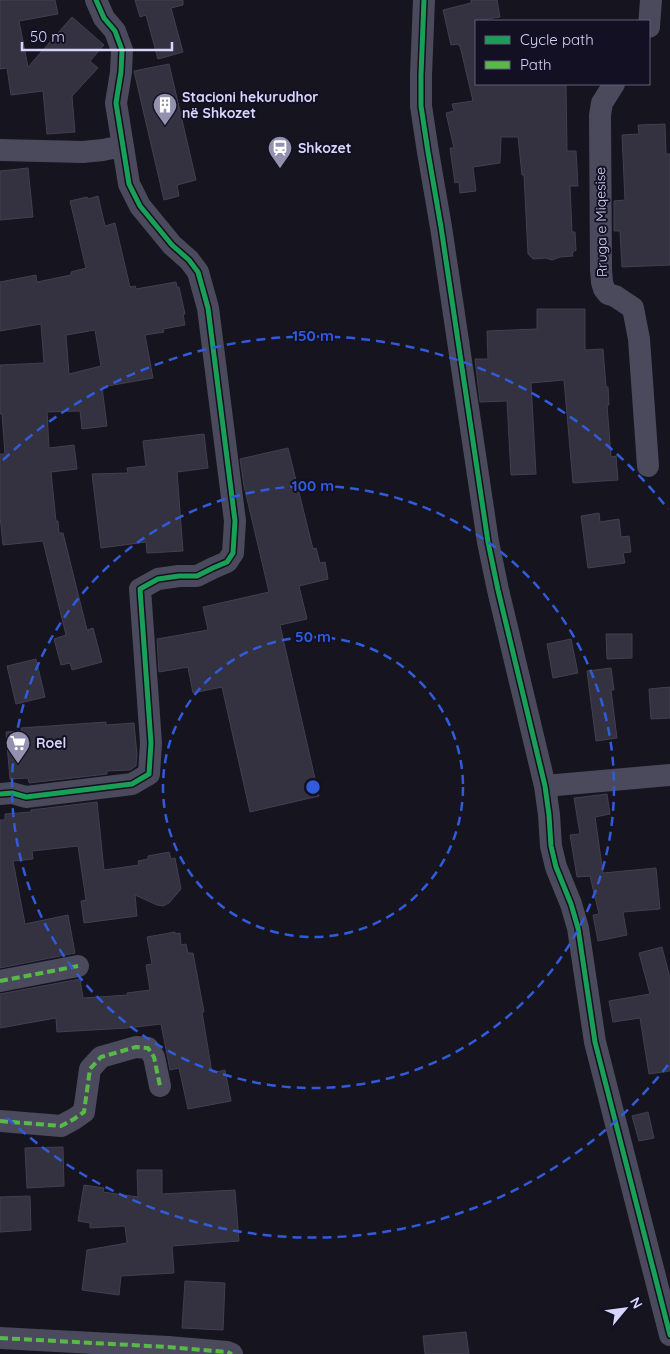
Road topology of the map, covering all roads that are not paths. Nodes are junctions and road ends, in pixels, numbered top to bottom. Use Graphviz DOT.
graph roads {
  1 [pos="96,0"];
  2 [pos="424,0"];
  3 [pos="651,0"];
  4 [pos="650,20"];
  5 [pos="613,85"];
  6 [pos="122,146"];
  7 [pos="0,150"];
  8 [pos="648,466"];
  9 [pos="670,775"];
  10 [pos="545,786"];
  11 [pos="0,794"];
  12 [pos="78,966"];
  13 [pos="0,981"];
  14 [pos="160,1086"];
  15 [pos="0,1121"];
  16 [pos="670,1335"];
  17 [pos="0,1338"];
  18 [pos="0,1344"];
  19 [pos="2,1354"];
  20 [pos="232,1354"];
  1 -- 6 [label="street"];
  2 -- 10 [label="street"];
  3 -- 4 [label="street"];
  5 -- 8 [label="street, Rruga e Miqesise"];
  6 -- 7 [label="street"];
  6 -- 11 [label="street"];
  9 -- 10 [label="street"];
  10 -- 16 [label="street"];
  12 -- 13 [label="street"];
  14 -- 15 [label="street"];
  17 -- 20 [label="street"];
  18 -- 19 [label="street"];
}
